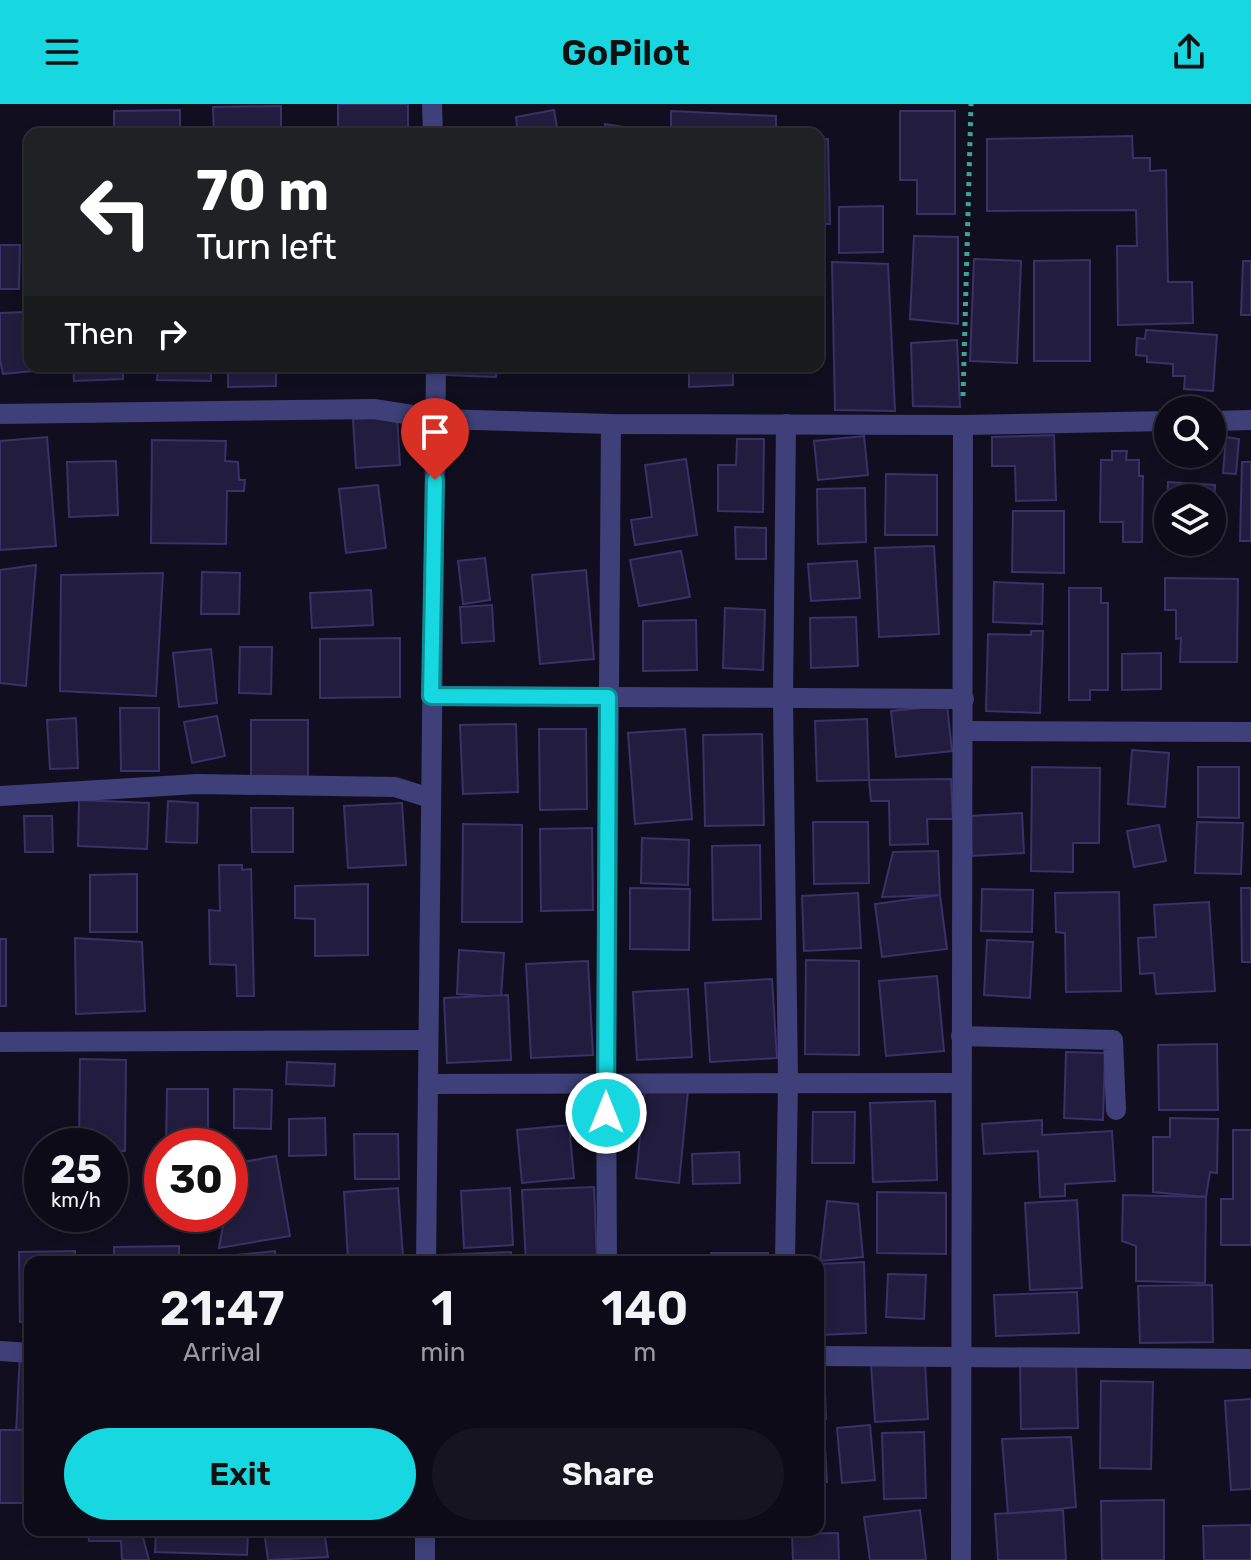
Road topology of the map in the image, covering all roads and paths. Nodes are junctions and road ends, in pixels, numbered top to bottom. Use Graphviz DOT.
graph roads {
  1 [pos="432,104"];
  2 [pos="971,104"];
  3 [pos="433,128"];
  4 [pos="436,372"];
  5 [pos="0,414"];
  6 [pos="437,419"];
  7 [pos="1251,420"];
  8 [pos="1154,421"];
  9 [pos="1226,421"];
  10 [pos="611,424"];
  11 [pos="786,424"];
  12 [pos="963,425"];
  13 [pos="431,696"];
  14 [pos="608,697"];
  15 [pos="783,698"];
  16 [pos="964,699"];
  17 [pos="963,731"];
  18 [pos="1251,732"];
  19 [pos="0,796"];
  20 [pos="430,798"];
  21 [pos="961,1036"];
  22 [pos="428,1040"];
  23 [pos="0,1042"];
  24 [pos="606,1083"];
  25 [pos="788,1083"];
  26 [pos="961,1083"];
  27 [pos="428,1084"];
  28 [pos="1116,1110"];
  29 [pos="426,1256"];
  30 [pos="607,1256"];
  31 [pos="785,1256"];
  32 [pos="0,1351"];
  33 [pos="24,1353"];
  34 [pos="824,1356"];
  35 [pos="960,1357"];
  36 [pos="1251,1359"];
  37 [pos="425,1536"];
  38 [pos="425,1560"];
  39 [pos="961,1560"];
  1 -- 3 [label="street"];
  2 -- 12 [label="path"];
  4 -- 6 [label="street"];
  5 -- 6 [label="street"];
  6 -- 10 [label="street"];
  6 -- 13 [label="street"];
  7 -- 9 [label="street"];
  8 -- 12 [label="street"];
  10 -- 11 [label="street"];
  10 -- 14 [label="street"];
  11 -- 12 [label="street"];
  11 -- 15 [label="street"];
  12 -- 16 [label="street"];
  13 -- 14 [label="street"];
  13 -- 20 [label="street"];
  14 -- 15 [label="street"];
  14 -- 24 [label="street"];
  15 -- 16 [label="street"];
  15 -- 25 [label="street"];
  16 -- 17 [label="street"];
  17 -- 18 [label="street"];
  17 -- 21 [label="street"];
  19 -- 20 [label="street"];
  20 -- 22 [label="street"];
  21 -- 26 [label="street"];
  21 -- 28 [label="street"];
  22 -- 23 [label="street"];
  22 -- 27 [label="street"];
  24 -- 25 [label="street"];
  24 -- 27 [label="street"];
  24 -- 30 [label="street"];
  25 -- 26 [label="street"];
  25 -- 31 [label="street"];
  26 -- 35 [label="street"];
  27 -- 29 [label="street"];
  32 -- 33 [label="street"];
  34 -- 35 [label="street"];
  35 -- 36 [label="street"];
  35 -- 39 [label="street"];
  37 -- 38 [label="street"];
}
